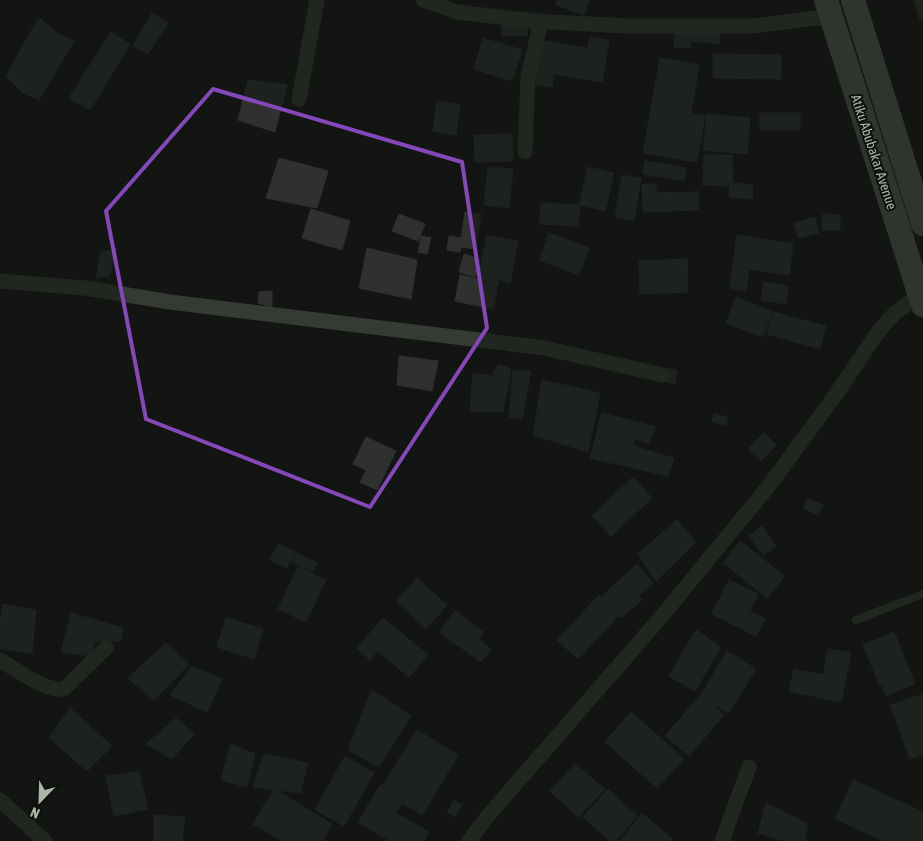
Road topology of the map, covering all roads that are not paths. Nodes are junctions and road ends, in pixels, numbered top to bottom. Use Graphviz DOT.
graph roads {
  1 [pos="317,0"];
  2 [pos="423,0"];
  3 [pos="853,0"];
  4 [pos="829,8"];
  5 [pos="541,21"];
  6 [pos="299,99"];
  7 [pos="525,152"];
  8 [pos="923,224"];
  9 [pos="0,281"];
  10 [pos="922,297"];
  11 [pos="663,375"];
  12 [pos="923,594"];
  13 [pos="856,620"];
  14 [pos="106,648"];
  15 [pos="0,660"];
  16 [pos="749,767"];
  17 [pos="0,800"];
  18 [pos="45,841"];
  19 [pos="470,841"];
  20 [pos="722,841"];
  1 -- 6 [label="street"];
  2 -- 5 [label="street"];
  3 -- 8 [label="main road, Atiku Abubakar Avenue"];
  4 -- 5 [label="street"];
  4 -- 10 [label="main road, Atiku Abubakar Avenue"];
  5 -- 7 [label="street"];
  9 -- 11 [label="street"];
  10 -- 19 [label="street"];
  12 -- 13 [label="lane"];
  14 -- 15 [label="street"];
  16 -- 20 [label="street"];
  17 -- 18 [label="street"];
}
